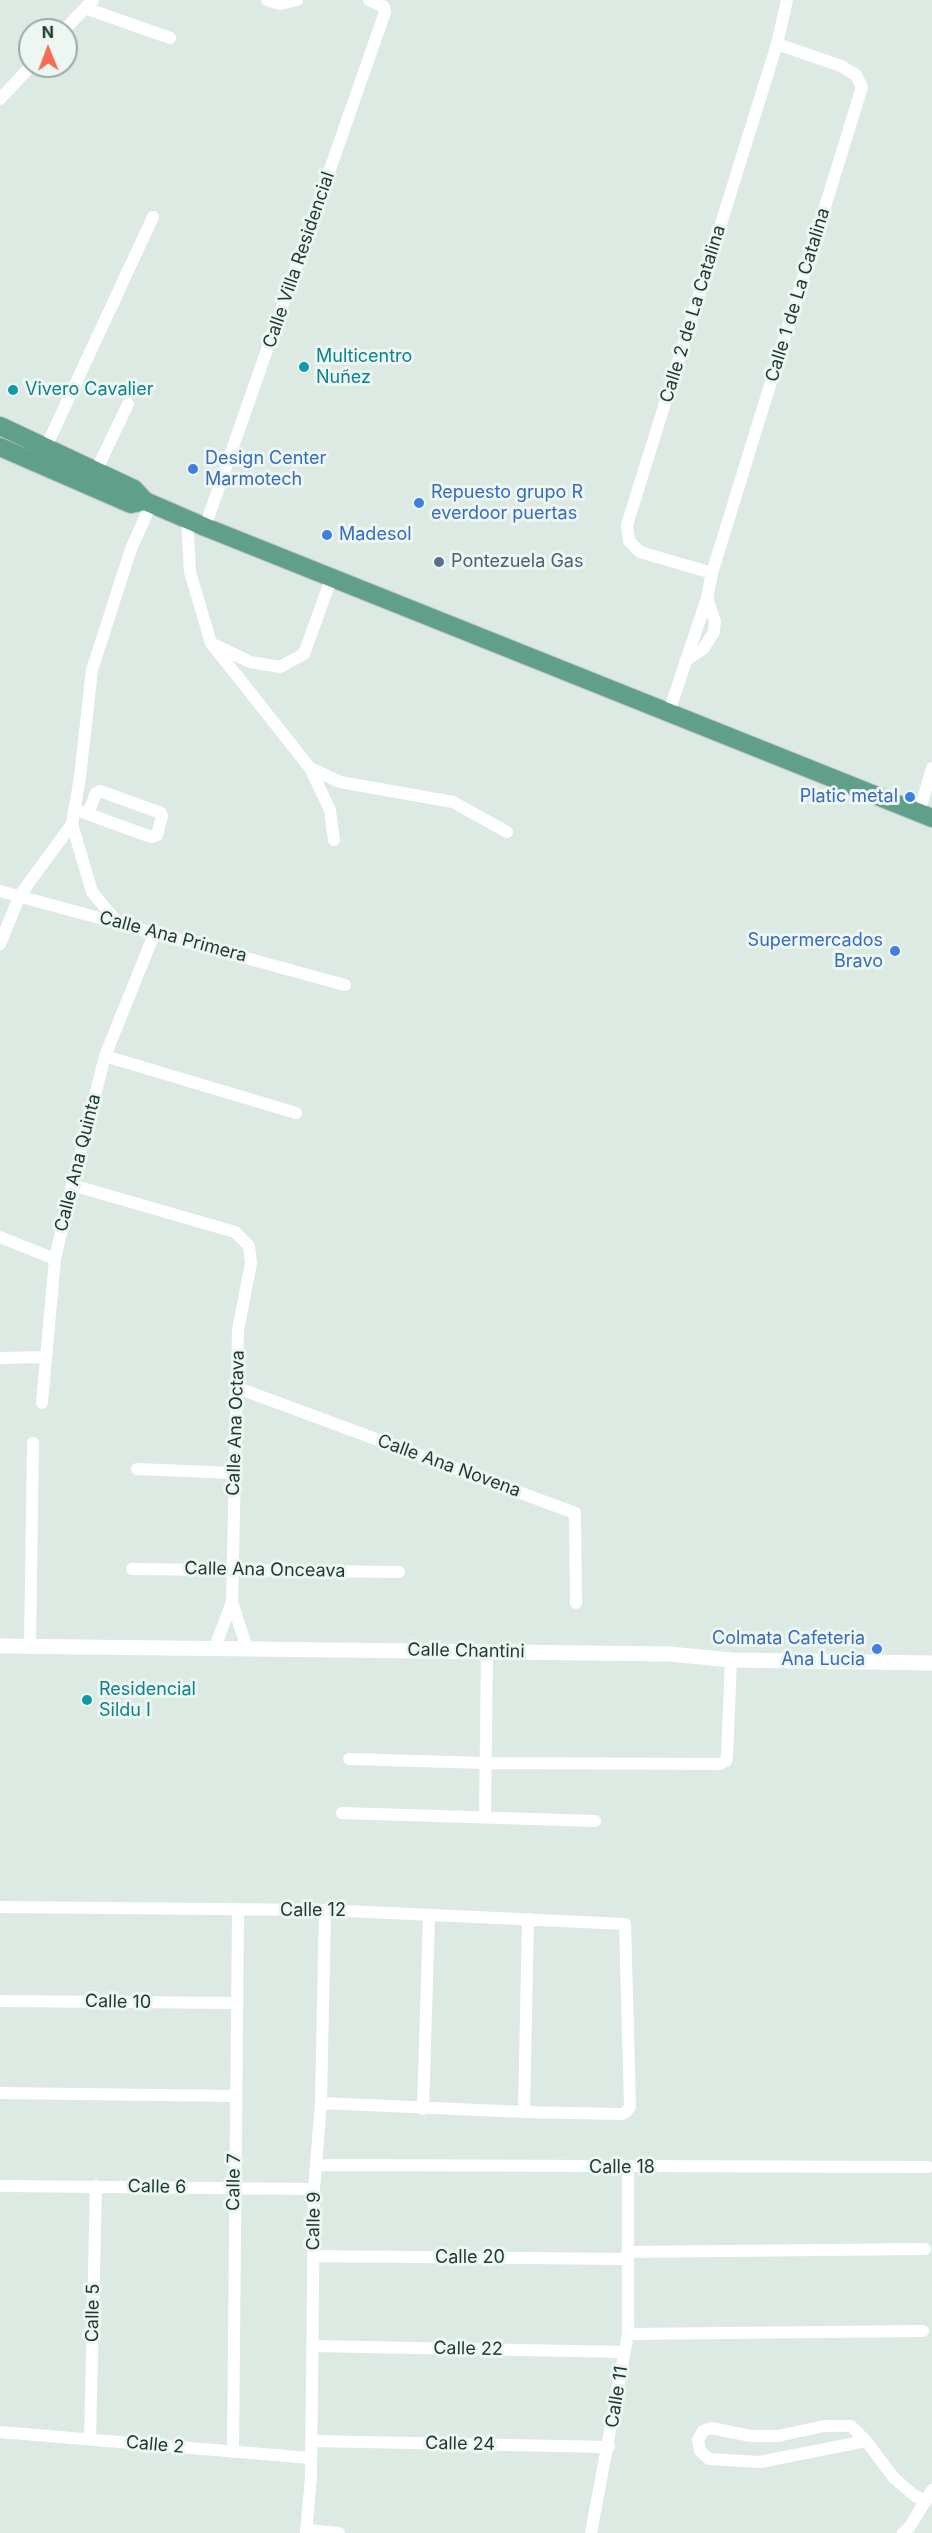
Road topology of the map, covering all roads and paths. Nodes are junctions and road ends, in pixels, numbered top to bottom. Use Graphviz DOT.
graph roads {
  1 [pos="267,0"];
  2 [pos="297,0"];
  3 [pos="369,0"];
  4 [pos="787,0"];
  5 [pos="89,4"];
  6 [pos="76,18"];
  7 [pos="170,38"];
  8 [pos="777,44"];
  9 [pos="20,78"];
  10 [pos="0,99"];
  11 [pos="153,217"];
  12 [pos="128,404"];
  13 [pos="0,426"];
  14 [pos="0,447"];
  15 [pos="46,447"];
  16 [pos="96,471"];
  17 [pos="148,502"];
  18 [pos="187,519"];
  19 [pos="205,527"];
  20 [pos="712,573"];
  21 [pos="331,579"];
  22 [pos="707,598"];
  23 [pos="211,644"];
  24 [pos="685,661"];
  25 [pos="669,712"];
  26 [pos="310,768"];
  27 [pos="932,768"];
  28 [pos="74,809"];
  29 [pos="88,814"];
  30 [pos="926,815"];
  31 [pos="72,824"];
  32 [pos="507,832"];
  33 [pos="334,840"];
  34 [pos="0,891"];
  35 [pos="20,895"];
  36 [pos="117,922"];
  37 [pos="154,932"];
  38 [pos="0,944"];
  39 [pos="345,985"];
  40 [pos="105,1056"];
  41 [pos="296,1113"];
  42 [pos="72,1185"];
  43 [pos="1,1238"];
  44 [pos="55,1259"];
  45 [pos="0,1358"];
  46 [pos="46,1358"];
  47 [pos="238,1388"];
  48 [pos="42,1403"];
  49 [pos="33,1443"];
  50 [pos="137,1469"];
  51 [pos="234,1473"];
  52 [pos="132,1569"];
  53 [pos="233,1570"];
  54 [pos="399,1572"];
  55 [pos="232,1602"];
  56 [pos="576,1603"];
  57 [pos="0,1646"];
  58 [pos="30,1646"];
  59 [pos="215,1647"];
  60 [pos="248,1648"];
  61 [pos="487,1651"];
  62 [pos="731,1660"];
  63 [pos="932,1663"];
  64 [pos="350,1759"];
  65 [pos="486,1763"];
  66 [pos="342,1813"];
  67 [pos="485,1816"];
  68 [pos="595,1821"];
  69 [pos="0,1907"];
  70 [pos="325,1910"];
  71 [pos="238,1911"];
  72 [pos="429,1915"];
  73 [pos="528,1919"];
  74 [pos="0,2001"];
  75 [pos="237,2003"];
  76 [pos="0,2093"];
  77 [pos="235,2096"];
  78 [pos="321,2103"];
  79 [pos="423,2109"];
  80 [pos="524,2112"];
  81 [pos="316,2165"];
  82 [pos="628,2168"];
  83 [pos="928,2168"];
  84 [pos="0,2186"];
  85 [pos="96,2186"];
  86 [pos="233,2188"];
  87 [pos="314,2189"];
  88 [pos="926,2249"];
  89 [pos="627,2255"];
  90 [pos="313,2256"];
  91 [pos="923,2331"];
  92 [pos="628,2334"];
  93 [pos="312,2346"];
  94 [pos="624,2352"];
  95 [pos="0,2432"];
  96 [pos="90,2439"];
  97 [pos="311,2441"];
  98 [pos="866,2441"];
  99 [pos="609,2447"];
  100 [pos="232,2452"];
  101 [pos="311,2458"];
  102 [pos="929,2496"];
  103 [pos="307,2531"];
  104 [pos="339,2533"];
  105 [pos="591,2533"];
  106 [pos="903,2533"];
  1 -- 2 [label="street"];
  3 -- 19 [label="street, Calle Villa Residencial"];
  4 -- 8 [label="street, Calle 2 de La Catalina"];
  5 -- 6 [label="street"];
  5 -- 7 [label="street"];
  8 -- 20 [label="street, Calle 1 de La Catalina"];
  8 -- 20 [label="street, Calle 2 de La Catalina"];
  9 -- 10 [label="street"];
  11 -- 15 [label="street"];
  12 -- 16 [label="street"];
  13 -- 15 [label="main road"];
  14 -- 17 [label="main road"];
  15 -- 16 [label="main road"];
  16 -- 17 [label="main road"];
  17 -- 18 [label="main road"];
  17 -- 28 [label="street"];
  18 -- 19 [label="main road"];
  18 -- 23 [label="street"];
  19 -- 21 [label="main road"];
  20 -- 22 [label="street, Calle 1 de La Catalina"];
  21 -- 23 [label="street"];
  21 -- 25 [label="main road"];
  22 -- 24 [label="street, Calle 1 de La Catalina"];
  22 -- 24 [label="street"];
  23 -- 26 [label="street"];
  24 -- 25 [label="street, Calle 1 de La Catalina"];
  25 -- 30 [label="main road"];
  26 -- 32 [label="street"];
  26 -- 33 [label="street"];
  27 -- 30 [label="street"];
  28 -- 29 [label="street"];
  28 -- 31 [label="street"];
  29 -- 29 [label="street"];
  31 -- 35 [label="street"];
  31 -- 36 [label="street"];
  34 -- 35 [label="street, Calle Ana Primera"];
  35 -- 36 [label="street, Calle Ana Primera"];
  35 -- 38 [label="street"];
  36 -- 37 [label="street, Calle Ana Primera"];
  37 -- 39 [label="street, Calle Ana Primera"];
  37 -- 40 [label="street, Calle Ana Quinta"];
  40 -- 41 [label="street"];
  40 -- 42 [label="street, Calle Ana Quinta"];
  42 -- 44 [label="street, Calle Ana Quinta"];
  42 -- 47 [label="street, Calle Ana Octava"];
  43 -- 44 [label="street"];
  44 -- 46 [label="street, Calle Ana Quinta"];
  45 -- 46 [label="street"];
  46 -- 48 [label="street, Calle Ana Quinta"];
  47 -- 51 [label="street, Calle Ana Octava"];
  47 -- 56 [label="street, Calle Ana Novena"];
  49 -- 58 [label="street"];
  50 -- 51 [label="street"];
  51 -- 53 [label="street, Calle Ana Octava"];
  52 -- 53 [label="street, Calle Ana Onceava"];
  53 -- 54 [label="street, Calle Ana Onceava"];
  53 -- 55 [label="street, Calle Ana Octava"];
  55 -- 59 [label="street, Calle Ana Octava"];
  55 -- 60 [label="street, Calle Ana Octava"];
  57 -- 58 [label="street, Calle Chantini"];
  58 -- 59 [label="street, Calle Chantini"];
  59 -- 60 [label="street, Calle Chantini"];
  60 -- 61 [label="street, Calle Chantini"];
  61 -- 62 [label="street, Calle Chantini"];
  61 -- 65 [label="street"];
  62 -- 63 [label="street, Calle Chantini"];
  62 -- 65 [label="street"];
  64 -- 65 [label="street"];
  65 -- 67 [label="street"];
  66 -- 67 [label="street"];
  67 -- 68 [label="street"];
  69 -- 71 [label="street, Calle 12"];
  70 -- 71 [label="street, Calle 12"];
  70 -- 72 [label="street, Calle 12"];
  70 -- 78 [label="street, Calle 9"];
  71 -- 75 [label="street, Calle 7"];
  72 -- 73 [label="street, Calle 12"];
  72 -- 79 [label="street"];
  73 -- 80 [label="street"];
  73 -- 80 [label="street, Calle 12"];
  74 -- 75 [label="street, Calle 10"];
  75 -- 77 [label="street, Calle 7"];
  76 -- 77 [label="street"];
  77 -- 86 [label="street, Calle 7"];
  78 -- 79 [label="street"];
  78 -- 81 [label="street, Calle 9"];
  79 -- 80 [label="street"];
  81 -- 82 [label="street, Calle 18"];
  81 -- 87 [label="street, Calle 9"];
  82 -- 83 [label="street, Calle 18"];
  82 -- 89 [label="street, Calle 11"];
  84 -- 85 [label="street, Calle 6"];
  85 -- 86 [label="street, Calle 6"];
  85 -- 96 [label="street, Calle 5"];
  86 -- 87 [label="street, Calle 6"];
  86 -- 100 [label="street, Calle 7"];
  87 -- 90 [label="street, Calle 9"];
  88 -- 89 [label="street, Calle 20"];
  89 -- 90 [label="street, Calle 20"];
  89 -- 92 [label="street, Calle 11"];
  90 -- 93 [label="street, Calle 9"];
  91 -- 92 [label="street"];
  92 -- 94 [label="street, Calle 11"];
  93 -- 94 [label="street, Calle 22"];
  93 -- 97 [label="street, Calle 9"];
  94 -- 99 [label="street, Calle 11"];
  95 -- 96 [label="street, Calle 2"];
  96 -- 100 [label="street, Calle 2"];
  97 -- 99 [label="street, Calle 24"];
  97 -- 101 [label="street, Calle 9"];
  98 -- 98 [label="street"];
  98 -- 102 [label="street"];
  99 -- 105 [label="street, Calle 11"];
  100 -- 101 [label="street, Calle 2"];
  101 -- 103 [label="street, Calle 9"];
  102 -- 106 [label="street"];
  103 -- 104 [label="street"];
}
